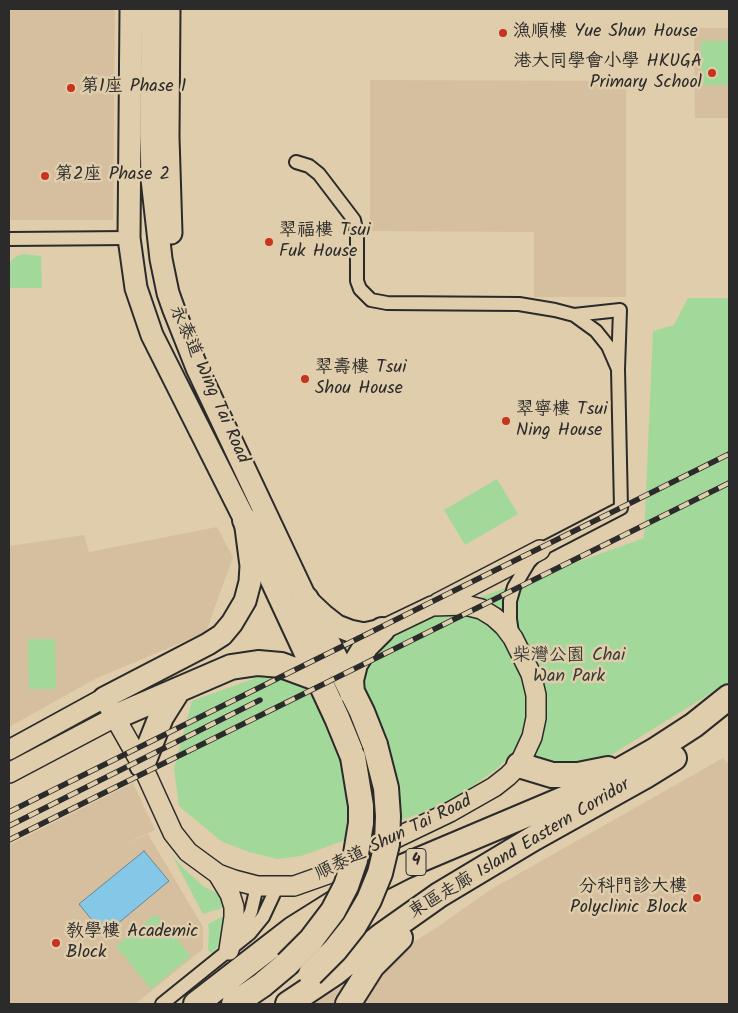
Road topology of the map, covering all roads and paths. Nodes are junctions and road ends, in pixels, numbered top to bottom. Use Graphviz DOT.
graph roads {
  1 [pos="131,9"];
  2 [pos="152,9"];
  3 [pos="169,9"];
  4 [pos="296,162"];
  5 [pos="129,238"];
  6 [pos="9,239"];
  7 [pos="168,293"];
  8 [pos="605,312"];
  9 [pos="574,315"];
  10 [pos="596,331"];
  11 [pos="618,369"];
  12 [pos="245,520"];
  13 [pos="540,550"];
  14 [pos="306,599"];
  15 [pos="432,606"];
  16 [pos="382,630"];
  17 [pos="513,638"];
  18 [pos="319,679"];
  19 [pos="178,690"];
  20 [pos="352,693"];
  21 [pos="729,697"];
  22 [pos="110,708"];
  23 [pos="729,716"];
  24 [pos="9,750"];
  25 [pos="654,751"];
  26 [pos="142,765"];
  27 [pos="519,765"];
  28 [pos="9,773"];
  29 [pos="478,872"];
  30 [pos="218,874"];
  31 [pos="257,886"];
  32 [pos="278,887"];
  33 [pos="229,950"];
  34 [pos="162,1004"];
  35 [pos="196,1004"];
  36 [pos="234,1004"];
  37 [pos="272,1004"];
  38 [pos="288,1004"];
  39 [pos="348,1004"];
  1 -- 5 [label="main road, 永泰道 Wing Tai Road"];
  2 -- 7 [label="main road, 永泰道 Wing Tai Road"];
  3 -- 7 [label="main road"];
  4 -- 9 [label="street"];
  5 -- 6 [label="street"];
  5 -- 12 [label="main road, 永泰道 Wing Tai Road"];
  7 -- 14 [label="main road, 永泰道 Wing Tai Road"];
  8 -- 9 [label="street"];
  8 -- 10 [label="street"];
  8 -- 11 [label="street"];
  9 -- 10 [label="street"];
  10 -- 11 [label="street"];
  11 -- 13 [label="street"];
  12 -- 18 [label="highway"];
  12 -- 22 [label="main road, 永泰道 Wing Tai Road"];
  13 -- 15 [label="street"];
  13 -- 17 [label="street"];
  14 -- 16 [label="main road"];
  14 -- 20 [label="highway"];
  15 -- 16 [label="street"];
  15 -- 17 [label="street, 順泰道 Shun Tai Road"];
  16 -- 20 [label="highway"];
  17 -- 27 [label="street, 順泰道 Shun Tai Road"];
  18 -- 19 [label="highway"];
  18 -- 36 [label="highway, bridge"];
  19 -- 22 [label="highway"];
  19 -- 26 [label="highway"];
  20 -- 37 [label="highway, bridge"];
  21 -- 25 [label="highway, 東區走廊 Island Eastern Corridor / 4"];
  22 -- 24 [label="street"];
  22 -- 26 [label="street, 順泰道 Shun Tai Road"];
  22 -- 28 [label="street"];
  23 -- 29 [label="highway, 東區走廊 Island Eastern Corridor / 4"];
  25 -- 27 [label="highway"];
  25 -- 35 [label="highway, 東區走廊 Island Eastern Corridor / 4"];
  26 -- 30 [label="street, 順泰道 Shun Tai Road"];
  27 -- 32 [label="street, 順泰道 Shun Tai Road"];
  29 -- 38 [label="highway, 東區走廊 Island Eastern Corridor / 4"];
  29 -- 39 [label="highway"];
  30 -- 31 [label="street, 順泰道 Shun Tai Road"];
  30 -- 33 [label="street"];
  31 -- 32 [label="street, 順泰道 Shun Tai Road"];
  31 -- 33 [label="street"];
  32 -- 33 [label="street"];
  33 -- 34 [label="street"];
}
